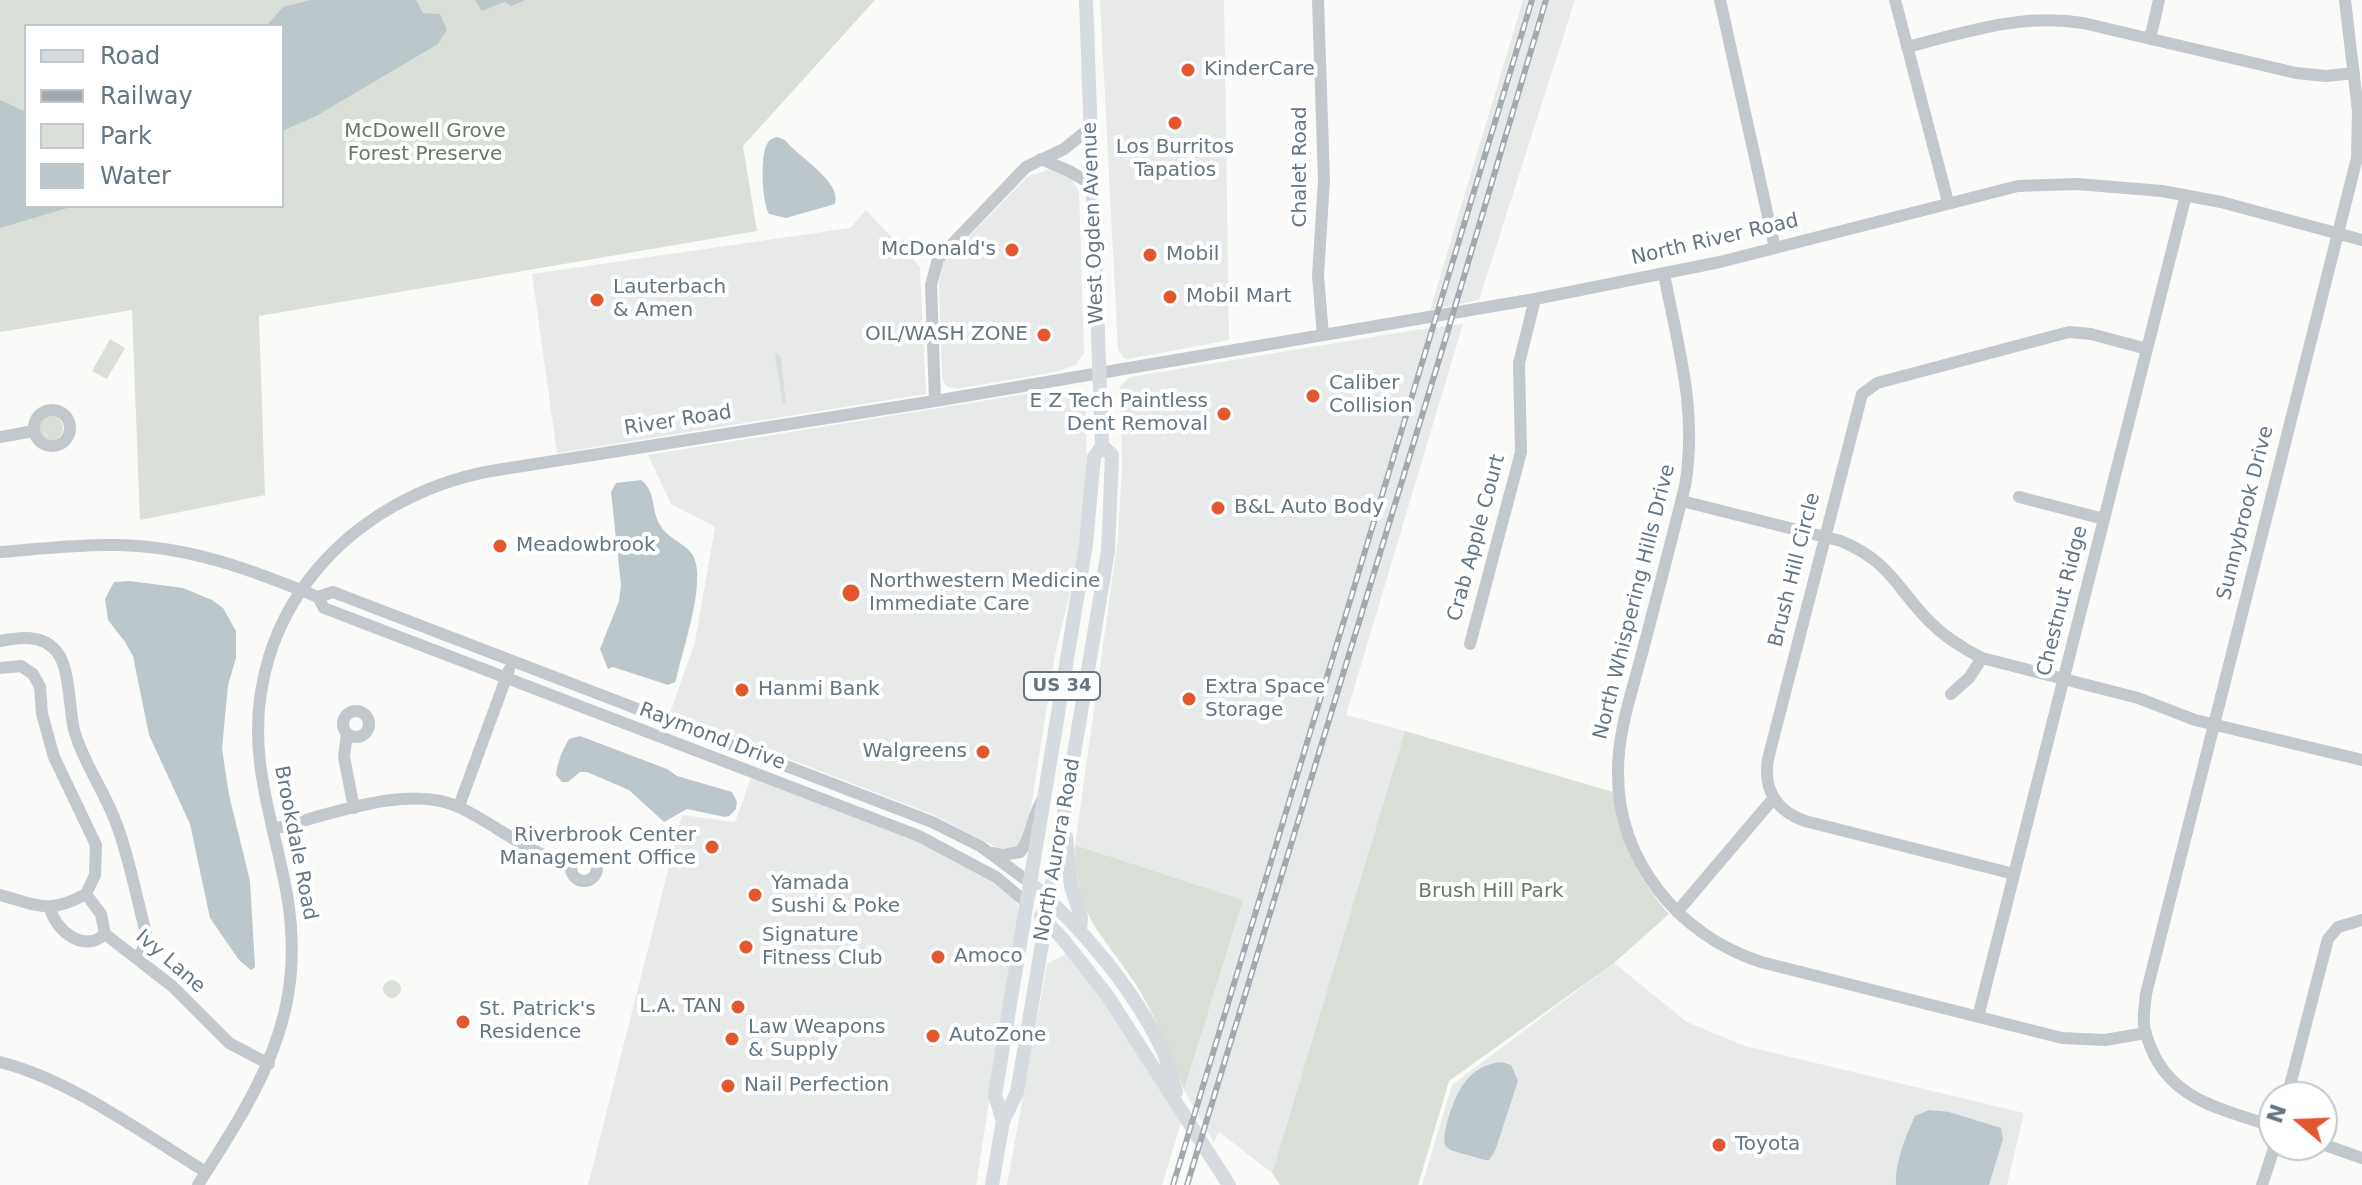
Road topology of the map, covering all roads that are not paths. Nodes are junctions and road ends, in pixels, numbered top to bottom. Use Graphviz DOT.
graph roads {
  1 [pos="1086,0"];
  2 [pos="1318,0"];
  3 [pos="1720,0"];
  4 [pos="1895,0"];
  5 [pos="2159,0"];
  6 [pos="2345,0"];
  7 [pos="2150,39"];
  8 [pos="1907,47"];
  9 [pos="2354,73"];
  10 [pos="1090,128"];
  11 [pos="1041,159"];
  12 [pos="1093,185"];
  13 [pos="2186,195"];
  14 [pos="1948,202"];
  15 [pos="2337,233"];
  16 [pos="2362,240"];
  17 [pos="1775,248"];
  18 [pos="1664,274"];
  19 [pos="1535,299"];
  20 [pos="1323,335"];
  21 [pos="2147,349"];
  22 [pos="1099,372"];
  23 [pos="935,401"];
  24 [pos="34,431"];
  25 [pos="0,437"];
  26 [pos="1102,446"];
  27 [pos="2019,497"];
  28 [pos="1682,501"];
  29 [pos="2104,519"];
  30 [pos="1824,537"];
  31 [pos="0,552"];
  32 [pos="300,590"];
  33 [pos="318,597"];
  34 [pos="0,641"];
  35 [pos="1470,644"];
  36 [pos="1982,658"];
  37 [pos="513,660"];
  38 [pos="0,668"];
  39 [pos="506,678"];
  40 [pos="2064,679"];
  41 [pos="1951,694"];
  42 [pos="1082,719"];
  43 [pos="2214,725"];
  44 [pos="347,734"];
  45 [pos="2362,760"];
  46 [pos="1043,799"];
  47 [pos="1773,799"];
  48 [pos="459,806"];
  49 [pos="354,808"];
  50 [pos="1065,812"];
  51 [pos="273,829"];
  52 [pos="989,852"];
  53 [pos="571,866"];
  54 [pos="2014,874"];
  55 [pos="1029,882"];
  56 [pos="86,894"];
  57 [pos="0,895"];
  58 [pos="1049,899"];
  59 [pos="1026,902"];
  60 [pos="50,908"];
  61 [pos="1677,912"];
  62 [pos="2362,920"];
  63 [pos="1046,921"];
  64 [pos="1080,930"];
  65 [pos="105,934"];
  66 [pos="138,957"];
  67 [pos="1978,1017"];
  68 [pos="2146,1033"];
  69 [pos="0,1062"];
  70 [pos="269,1064"];
  71 [pos="2291,1081"];
  72 [pos="1181,1108"];
  73 [pos="1003,1121"];
  74 [pos="2258,1121"];
  75 [pos="2338,1150"];
  76 [pos="2362,1158"];
  77 [pos="2270,1161"];
  78 [pos="206,1172"];
  79 [pos="198,1185"];
  80 [pos="992,1185"];
  81 [pos="1229,1185"];
  82 [pos="2262,1185"];
  1 -- 10 [label="main road, West Ogden Avenue / US 34"];
  2 -- 20 [label="street, Chalet Road"];
  3 -- 17 [label="street"];
  4 -- 8 [label="street"];
  5 -- 7 [label="street"];
  6 -- 9 [label="street, Sunnybrook Drive"];
  7 -- 8 [label="street"];
  7 -- 9 [label="street"];
  8 -- 14 [label="street"];
  9 -- 15 [label="street, Sunnybrook Drive"];
  10 -- 11 [label="street"];
  10 -- 12 [label="main road, West Ogden Avenue / US 34"];
  11 -- 12 [label="street"];
  11 -- 23 [label="street"];
  12 -- 22 [label="main road, West Ogden Avenue / US 34"];
  13 -- 14 [label="street, North River Road"];
  13 -- 15 [label="street, North River Road"];
  13 -- 21 [label="street, Chestnut Ridge"];
  14 -- 17 [label="street, North River Road"];
  15 -- 16 [label="street, North River Road"];
  15 -- 43 [label="street, Sunnybrook Drive"];
  17 -- 18 [label="street, North River Road"];
  18 -- 19 [label="street, North River Road"];
  18 -- 28 [label="street, North Whispering Hills Drive"];
  19 -- 20 [label="street, North River Road"];
  19 -- 35 [label="street, Crab Apple Court"];
  20 -- 22 [label="street, North River Road"];
  21 -- 29 [label="street, Chestnut Ridge"];
  21 -- 30 [label="street, Brush Hill Circle"];
  22 -- 23 [label="street, River Road"];
  22 -- 26 [label="main road, West Ogden Avenue / US 34"];
  23 -- 32 [label="street, River Road"];
  24 -- 25 [label="street"];
  26 -- 42 [label="main road, West Ogden Avenue / US 34"];
  26 -- 46 [label="main road, West Ogden Avenue / US 34"];
  27 -- 29 [label="street"];
  28 -- 30 [label="street"];
  28 -- 61 [label="street, North Whispering Hills Drive"];
  29 -- 40 [label="street, Chestnut Ridge"];
  30 -- 36 [label="street"];
  30 -- 47 [label="street, Brush Hill Circle"];
  31 -- 32 [label="street, Raymond Drive"];
  32 -- 33 [label="street, Raymond Drive"];
  32 -- 51 [label="street, Brookdale Road"];
  33 -- 37 [label="street, Raymond Drive"];
  33 -- 39 [label="street, Raymond Drive"];
  34 -- 66 [label="street"];
  36 -- 40 [label="street"];
  36 -- 41 [label="street"];
  37 -- 39 [label="street"];
  37 -- 52 [label="street, Raymond Drive"];
  38 -- 56 [label="street"];
  39 -- 48 [label="street"];
  39 -- 59 [label="street, Raymond Drive"];
  40 -- 43 [label="street"];
  40 -- 54 [label="street, Chestnut Ridge"];
  42 -- 50 [label="main road, North Aurora Road"];
  43 -- 45 [label="street"];
  43 -- 68 [label="street, Sunnybrook Drive"];
  44 -- 49 [label="street"];
  46 -- 52 [label="street"];
  46 -- 55 [label="main road, West Ogden Avenue / US 34"];
  47 -- 54 [label="street"];
  47 -- 61 [label="street"];
  48 -- 49 [label="street"];
  48 -- 53 [label="street"];
  49 -- 51 [label="street"];
  50 -- 58 [label="main road, North Aurora Road"];
  50 -- 64 [label="main road"];
  51 -- 70 [label="street, Brookdale Road"];
  52 -- 55 [label="street, Raymond Drive"];
  54 -- 67 [label="street, Chestnut Ridge"];
  55 -- 58 [label="main road, Raymond Drive"];
  55 -- 59 [label="main road, West Ogden Avenue / US 34"];
  56 -- 60 [label="street"];
  56 -- 65 [label="street"];
  57 -- 60 [label="street"];
  58 -- 63 [label="main road, North Aurora Road"];
  58 -- 64 [label="main road, Raymond Drive"];
  59 -- 63 [label="main road"];
  59 -- 73 [label="main road, North Aurora Road"];
  60 -- 65 [label="street, Ivy Lane"];
  61 -- 67 [label="street, North Whispering Hills Drive"];
  62 -- 71 [label="street"];
  63 -- 72 [label="main road"];
  63 -- 73 [label="main road, North Aurora Road"];
  64 -- 72 [label="main road"];
  65 -- 66 [label="street, Ivy Lane"];
  66 -- 70 [label="street, Ivy Lane"];
  67 -- 68 [label="street, North Whispering Hills Drive"];
  68 -- 74 [label="street"];
  69 -- 78 [label="street"];
  70 -- 78 [label="street, Brookdale Road"];
  72 -- 81 [label="main road"];
  73 -- 80 [label="main road, North Aurora Road"];
  75 -- 76 [label="street"];
  77 -- 82 [label="street"];
  78 -- 79 [label="street, Brookdale Road"];
}
